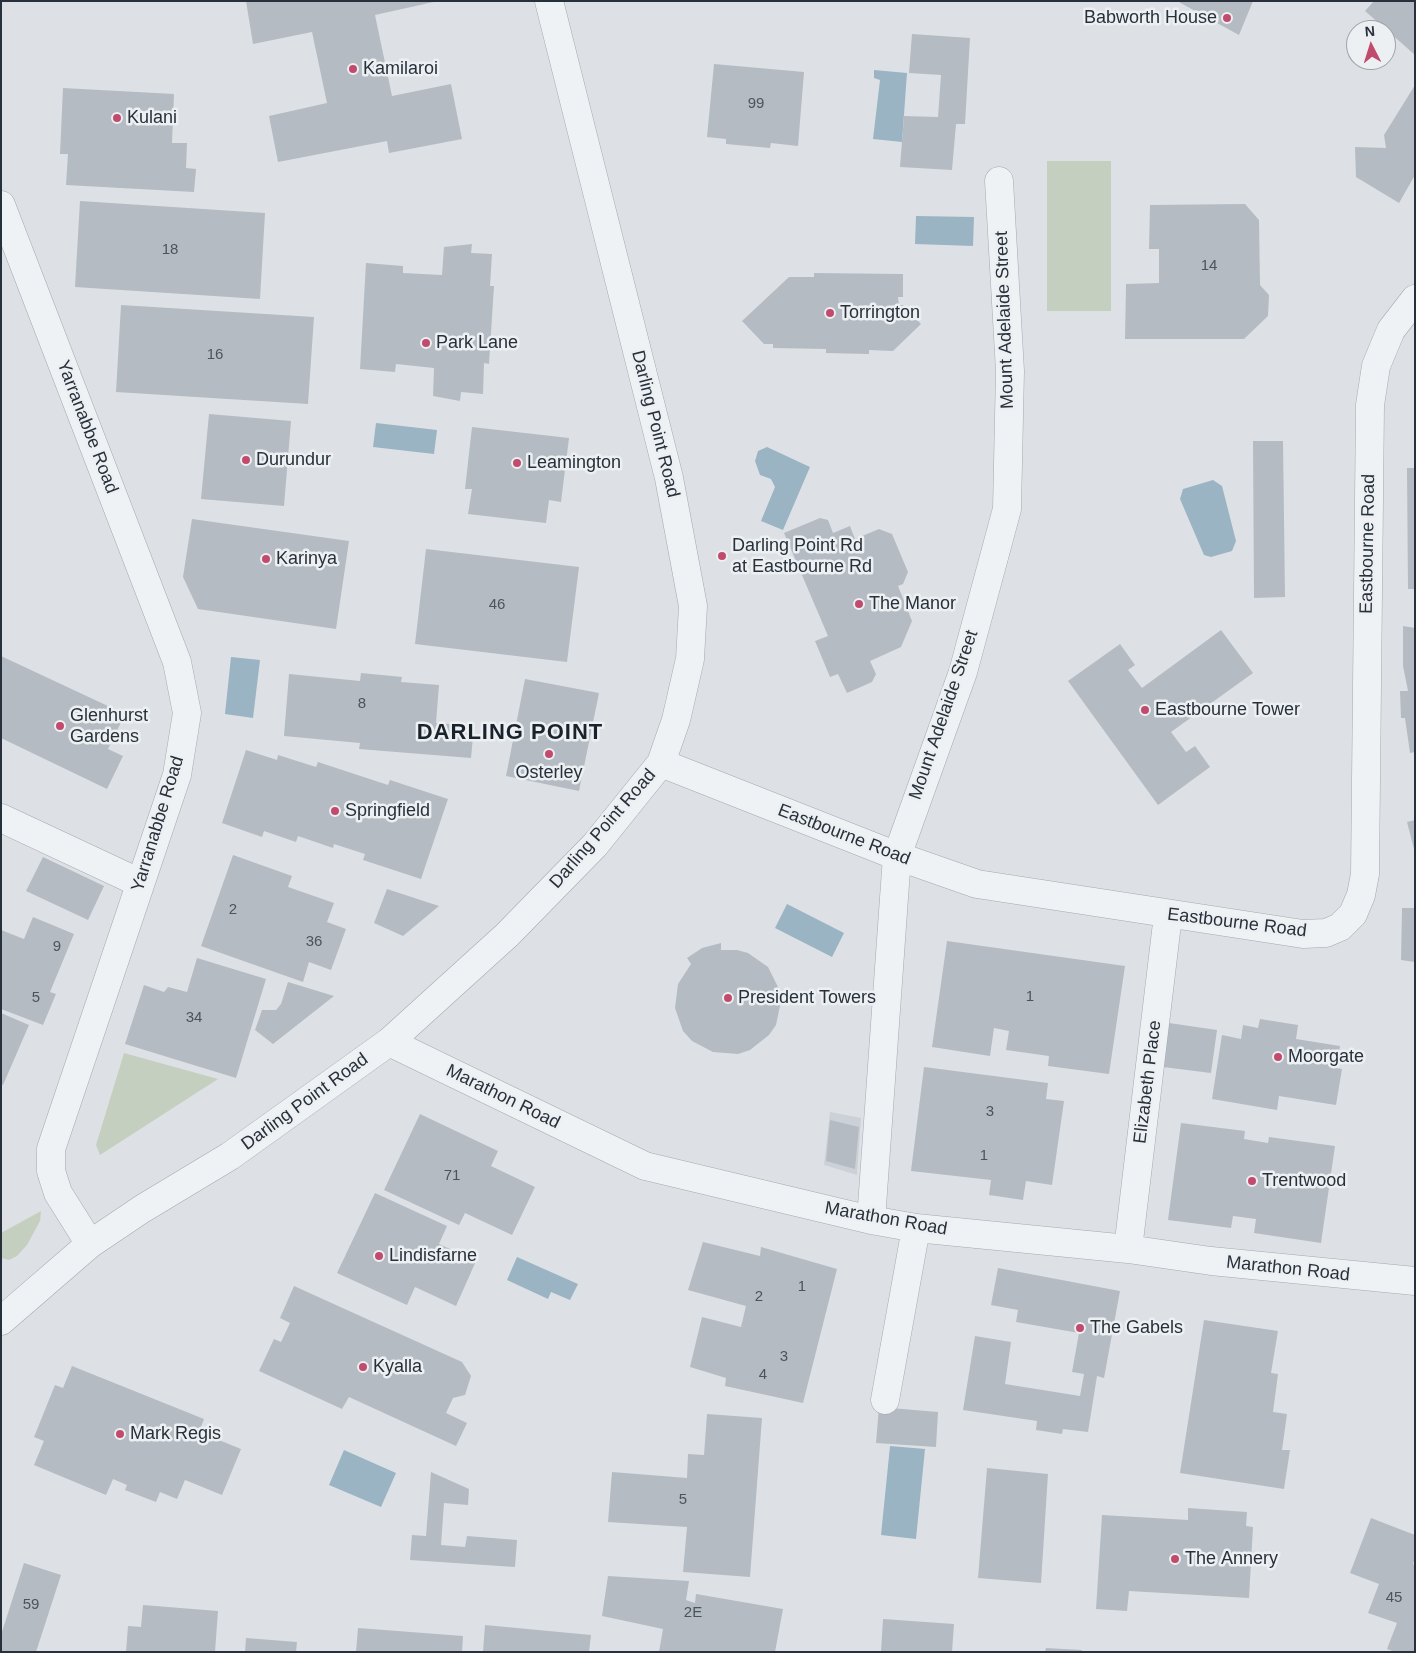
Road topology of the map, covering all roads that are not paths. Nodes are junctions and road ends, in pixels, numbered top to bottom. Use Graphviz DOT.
graph roads {
  1 [pos="549,1"];
  2 [pos="1000,181"];
  3 [pos="1,205"];
  4 [pos="1415,298"];
  5 [pos="661,763"];
  6 [pos="1,818"];
  7 [pos="896,856"];
  8 [pos="140,882"];
  9 [pos="1168,915"];
  10 [pos="389,1042"];
  11 [pos="871,1220"];
  12 [pos="916,1228"];
  13 [pos="90,1244"];
  14 [pos="1128,1249"];
  15 [pos="1415,1281"];
  16 [pos="1,1321"];
  17 [pos="884,1400"];
  1 -- 5 [label="street, Darling Point Road"];
  2 -- 7 [label="street, Mount Adelaide Street"];
  3 -- 8 [label="street, Yarranabbe Road"];
  4 -- 9 [label="street, Eastbourne Road"];
  5 -- 7 [label="street, Eastbourne Road"];
  5 -- 10 [label="street, Darling Point Road"];
  6 -- 8 [label="street"];
  7 -- 9 [label="street, Eastbourne Road"];
  7 -- 11 [label="street, Mount Adelaide Street"];
  8 -- 13 [label="street, Yarranabbe Road"];
  9 -- 14 [label="street, Elizabeth Place"];
  10 -- 11 [label="street, Marathon Road"];
  10 -- 13 [label="street, Darling Point Road"];
  11 -- 12 [label="street, Marathon Road"];
  12 -- 14 [label="street, Marathon Road"];
  12 -- 17 [label="street"];
  13 -- 16 [label="street, Darling Point Road"];
  14 -- 15 [label="street, Marathon Road"];
}
